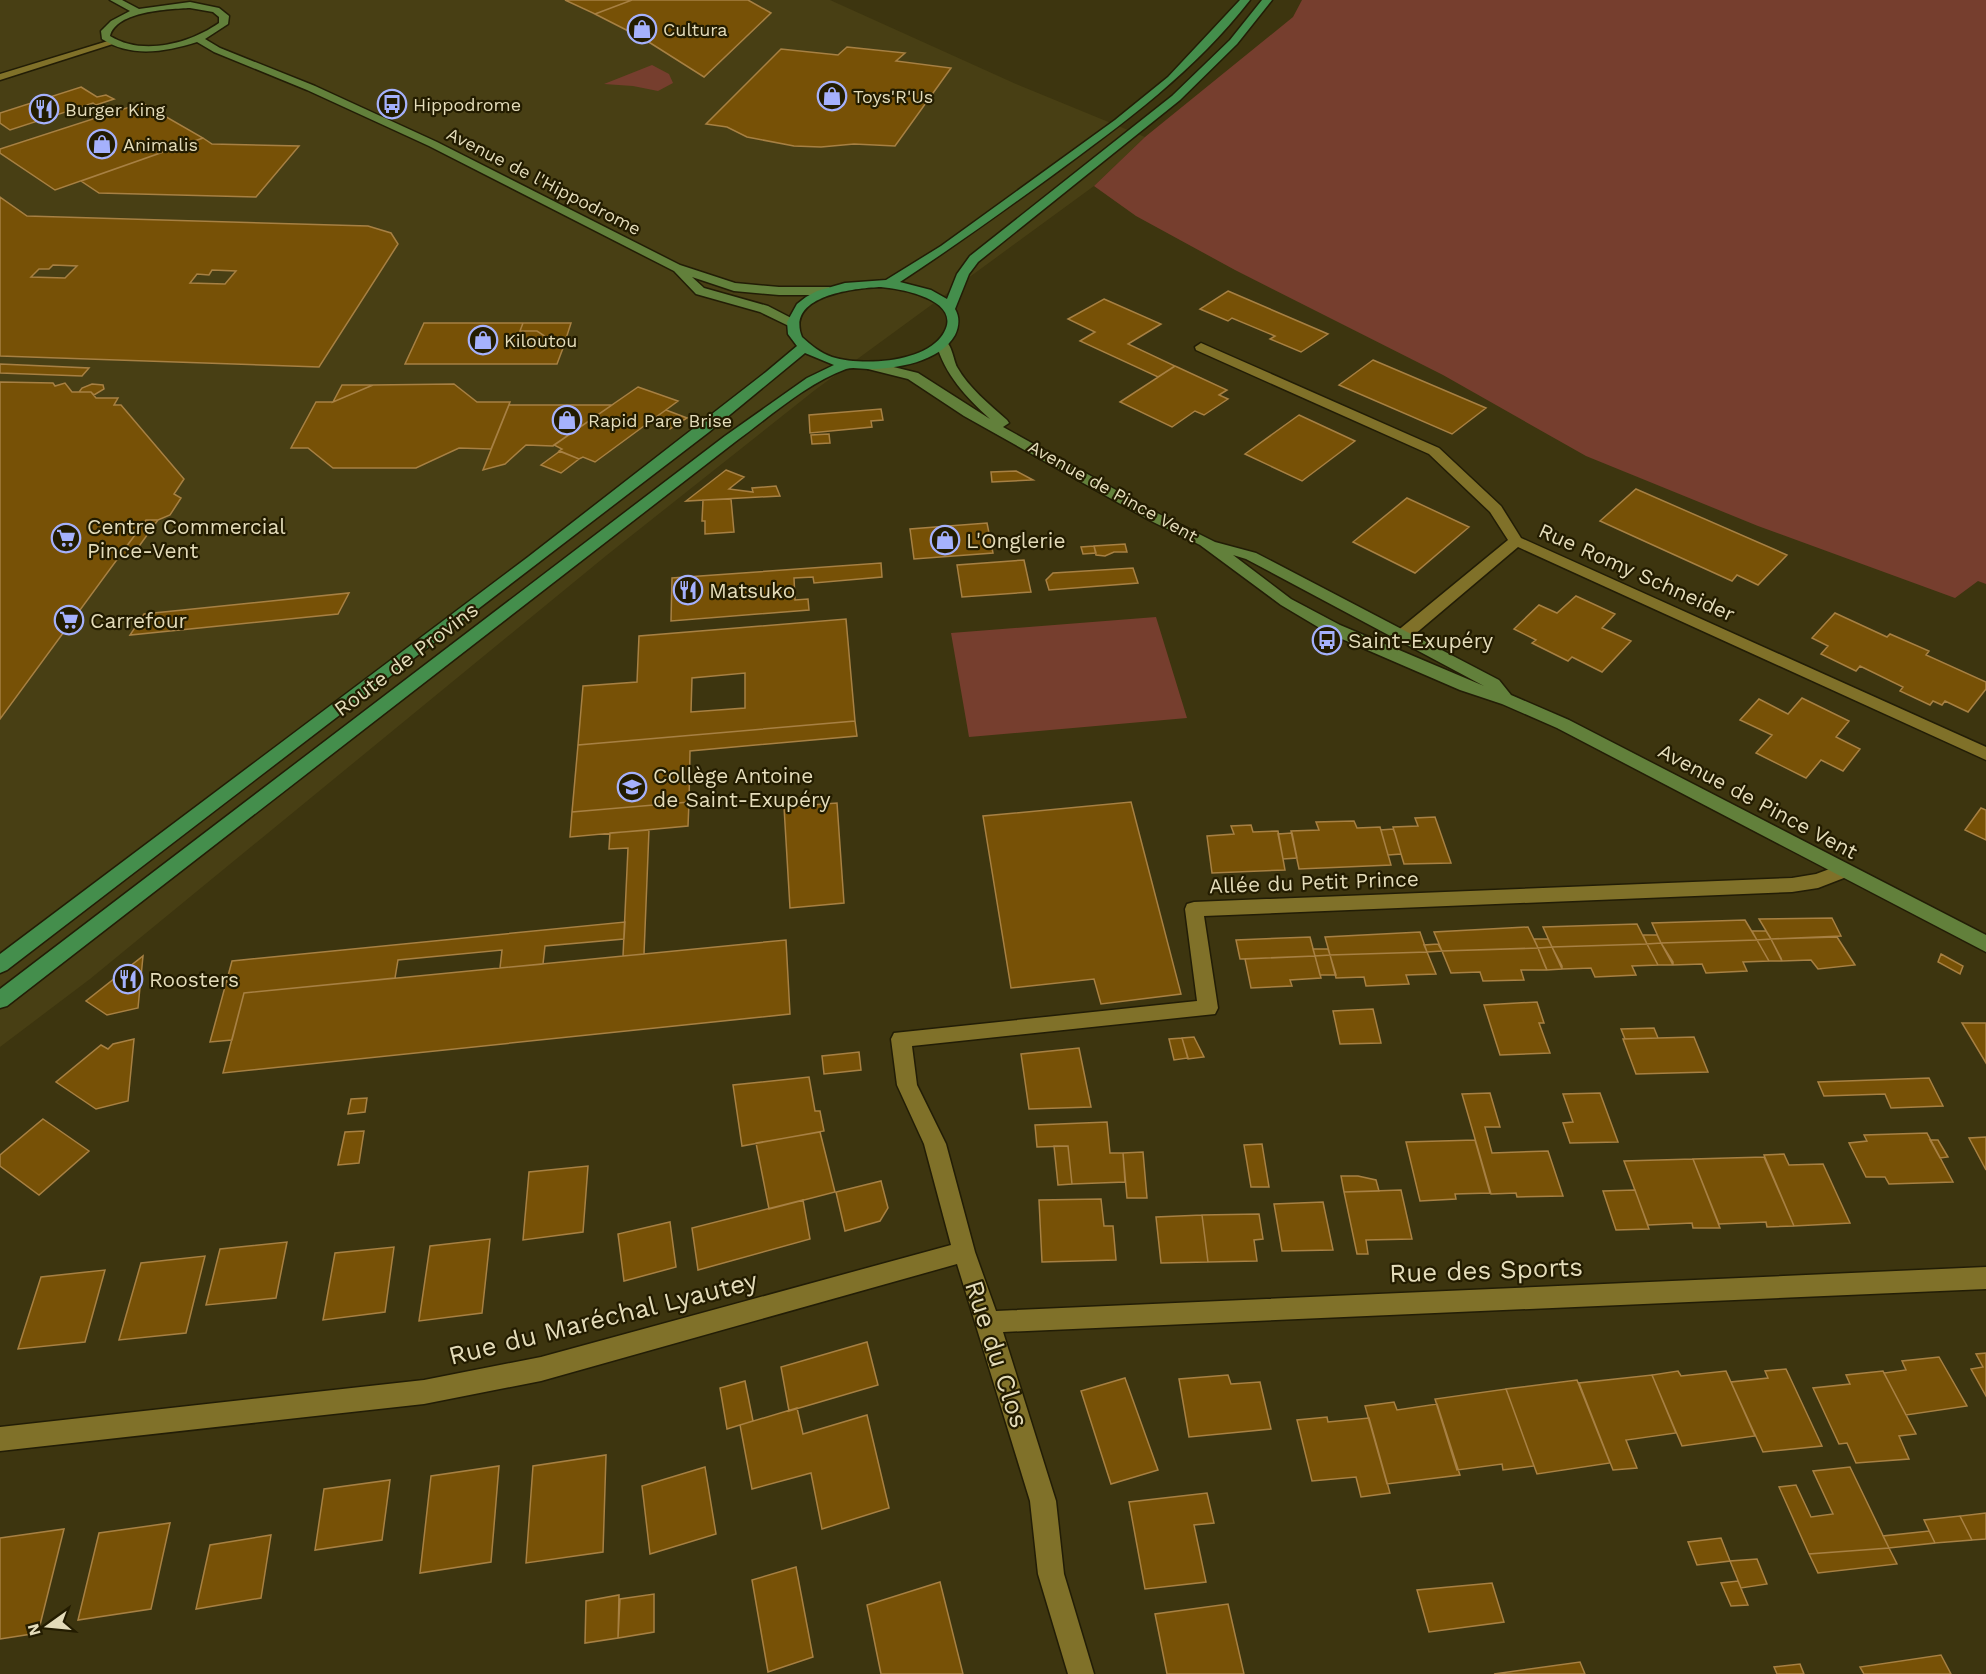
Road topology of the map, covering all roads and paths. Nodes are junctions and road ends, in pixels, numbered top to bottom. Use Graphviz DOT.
graph roads {
  1 [pos="115,0"];
  2 [pos="1245,0"];
  3 [pos="1267,0"];
  4 [pos="138,12"];
  5 [pos="199,39"];
  6 [pos="111,43"];
  7 [pos="0,77"];
  8 [pos="676,268"];
  9 [pos="889,283"];
  10 [pos="829,291"];
  11 [pos="949,309"];
  12 [pos="793,324"];
  13 [pos="942,343"];
  14 [pos="804,347"];
  15 [pos="1201,347"];
  16 [pos="846,364"];
  17 [pos="873,366"];
  18 [pos="1021,440"];
  19 [pos="1516,541"];
  20 [pos="1205,543"];
  21 [pos="1402,636"];
  22 [pos="1508,700"];
  23 [pos="1986,754"];
  24 [pos="1843,871"];
  25 [pos="1986,944"];
  26 [pos="0,965"];
  27 [pos="0,1000"];
  28 [pos="900,1039"];
  29 [pos="964,1252"];
  30 [pos="1986,1278"];
  31 [pos="988,1322"];
  32 [pos="0,1439"];
  33 [pos="1081,1674"];
  1 -- 4 [label="main road"];
  2 -- 9 [label="main road"];
  3 -- 11 [label="main road"];
  4 -- 5 [label="main road"];
  4 -- 6 [label="main road"];
  5 -- 6 [label="main road"];
  5 -- 8 [label="main road, Avenue de l'Hippodrome"];
  6 -- 7 [label="street"];
  8 -- 10 [label="main road, Avenue de l'Hippodrome"];
  8 -- 12 [label="main road, Avenue de l'Hippodrome"];
  9 -- 10 [label="main road"];
  9 -- 11 [label="main road"];
  10 -- 12 [label="main road"];
  11 -- 13 [label="main road"];
  12 -- 14 [label="main road"];
  13 -- 17 [label="main road"];
  13 -- 18 [label="main road, Avenue de Pince Vent"];
  14 -- 16 [label="main road"];
  14 -- 26 [label="main road, Route de Provins"];
  15 -- 19 [label="street, Rue Romy Schneider"];
  16 -- 17 [label="main road"];
  16 -- 27 [label="main road, Route de Provins"];
  17 -- 18 [label="main road, Avenue de Pince Vent"];
  18 -- 20 [label="main road, Avenue de Pince Vent"];
  19 -- 21 [label="street"];
  19 -- 23 [label="street, Rue Romy Schneider"];
  20 -- 21 [label="main road, Avenue de Pince Vent"];
  20 -- 22 [label="main road, Avenue de Pince Vent"];
  21 -- 22 [label="main road, Avenue de Pince Vent"];
  22 -- 24 [label="main road, Avenue de Pince Vent"];
  24 -- 25 [label="main road, Avenue de Pince Vent"];
  24 -- 28 [label="street, Allée du Petit Prince"];
  28 -- 29 [label="street, Rue du Clos"];
  29 -- 31 [label="street, Rue du Clos"];
  29 -- 32 [label="street, Rue du Maréchal Lyautey"];
  30 -- 31 [label="street, Rue des Sports"];
  31 -- 33 [label="street, Rue du Clos"];
}
